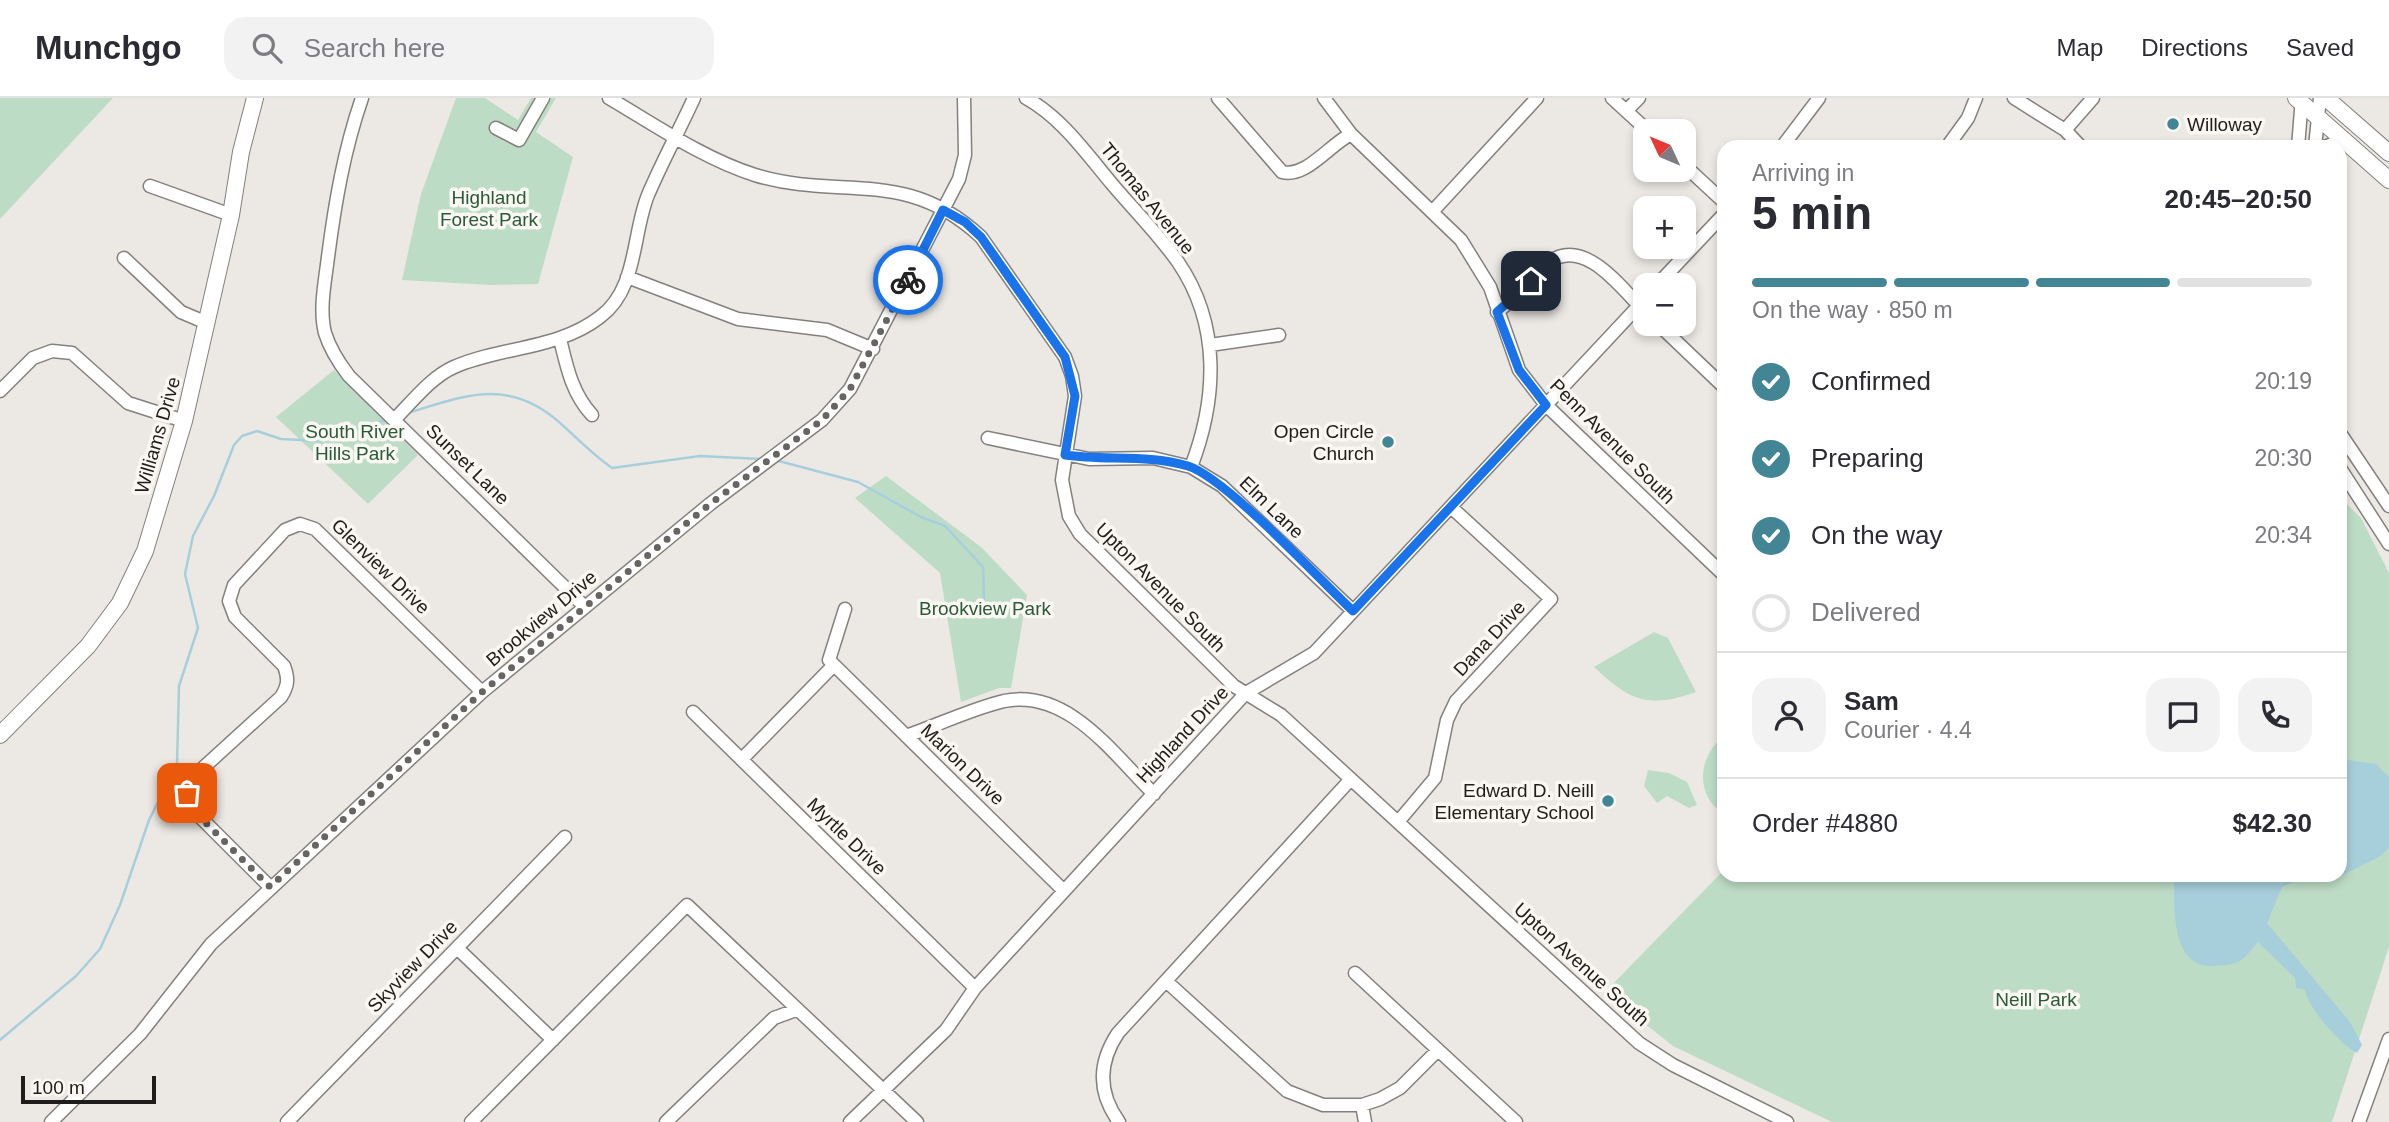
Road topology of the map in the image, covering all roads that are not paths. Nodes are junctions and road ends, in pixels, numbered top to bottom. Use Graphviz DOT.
graph roads {
  1 [pos="255,98"];
  2 [pos="362,98"];
  3 [pos="543,98"];
  4 [pos="609,98"];
  5 [pos="694,98"];
  6 [pos="964,98"];
  7 [pos="1026,98"];
  8 [pos="1218,98"];
  9 [pos="1324,98"];
  10 [pos="1537,98"];
  11 [pos="1612,98"];
  12 [pos="1639,98"];
  13 [pos="1819,98"];
  14 [pos="1976,98"];
  15 [pos="2014,98"];
  16 [pos="2093,98"];
  17 [pos="2320,98"];
  18 [pos="2326,98"];
  19 [pos="2300,100"];
  20 [pos="1626,111"];
  21 [pos="2319,116"];
  22 [pos="1635,119"];
  23 [pos="496,128"];
  24 [pos="2065,130"];
  25 [pos="1351,135"];
  26 [pos="677,136"];
  27 [pos="1787,140"];
  28 [pos="1952,140"];
  29 [pos="2074,140"];
  30 [pos="2298,140"];
  31 [pos="2316,140"];
  32 [pos="2346,140"];
  33 [pos="2349,143"];
  34 [pos="2389,153"];
  35 [pos="1696,175"];
  36 [pos="2389,180"];
  37 [pos="149,186"];
  38 [pos="1717,195"];
  39 [pos="943,210"];
  40 [pos="1432,212"];
  41 [pos="231,215"];
  42 [pos="1717,221"];
  43 [pos="124,258"];
  44 [pos="1668,273"];
  45 [pos="627,277"];
  46 [pos="1633,297"];
  47 [pos="1497,312"];
  48 [pos="1633,315"];
  49 [pos="207,323"];
  50 [pos="1279,335"];
  51 [pos="1671,336"];
  52 [pos="560,340"];
  53 [pos="1210,345"];
  54 [pos="873,349"];
  55 [pos="1717,380"];
  56 [pos="0,391"];
  57 [pos="1546,405"];
  58 [pos="592,415"];
  59 [pos="394,420"];
  60 [pos="184,421"];
  61 [pos="988,438"];
  62 [pos="2347,446"];
  63 [pos="1065,455"];
  64 [pos="1191,467"];
  65 [pos="2347,478"];
  66 [pos="2389,506"];
  67 [pos="1451,507"];
  68 [pos="2389,544"];
  69 [pos="1717,568"];
  70 [pos="585,607"];
  71 [pos="845,609"];
  72 [pos="1353,611"];
  73 [pos="834,665"];
  74 [pos="482,692"];
  75 [pos="1246,693"];
  76 [pos="693,712"];
  77 [pos="0,735"];
  78 [pos="906,736"];
  79 [pos="742,759"];
  80 [pos="1351,779"];
  81 [pos="1154,794"];
  82 [pos="1398,822"];
  83 [pos="565,837"];
  84 [pos="270,887"];
  85 [pos="1065,891"];
  86 [pos="457,948"];
  87 [pos="1355,973"];
  88 [pos="1166,981"];
  89 [pos="975,988"];
  90 [pos="796,1010"];
  91 [pos="2389,1038"];
  92 [pos="553,1040"];
  93 [pos="1438,1050"];
  94 [pos="883,1091"];
  95 [pos="1362,1105"];
  96 [pos="1771,1118"];
  97 [pos="51,1122"];
  98 [pos="287,1122"];
  99 [pos="471,1122"];
  100 [pos="666,1122"];
  101 [pos="850,1122"];
  102 [pos="917,1122"];
  103 [pos="1119,1122"];
  104 [pos="1365,1122"];
  105 [pos="1516,1122"];
  106 [pos="1787,1122"];
  107 [pos="2359,1122"];
  1 -- 41 [label="main road, Williams Drive"];
  2 -- 59 [label="street, Sunset Lane"];
  3 -- 23 [label="street"];
  4 -- 26 [label="street, Upton Avenue South"];
  5 -- 26 [label="street"];
  6 -- 39 [label="street, Brookview Drive"];
  7 -- 53 [label="street, Thomas Avenue"];
  8 -- 25 [label="street"];
  9 -- 25 [label="street, Penn Avenue South"];
  10 -- 40 [label="street"];
  11 -- 20 [label="street"];
  12 -- 20 [label="street"];
  13 -- 27 [label="street"];
  14 -- 28 [label="street"];
  15 -- 24 [label="street"];
  16 -- 24 [label="street"];
  17 -- 21 [label="street"];
  18 -- 34 [label="main road"];
  19 -- 21 [label="main road"];
  19 -- 30 [label="street"];
  20 -- 22 [label="street"];
  21 -- 31 [label="street"];
  21 -- 32 [label="main road"];
  24 -- 29 [label="street"];
  25 -- 40 [label="street, Penn Avenue South"];
  26 -- 39 [label="street, Upton Avenue South"];
  26 -- 45 [label="street"];
  33 -- 36 [label="main road"];
  35 -- 38 [label="street"];
  37 -- 41 [label="street"];
  39 -- 54 [label="street, Brookview Drive"];
  39 -- 63 [label="street, Upton Avenue South"];
  40 -- 47 [label="street, Penn Avenue South"];
  41 -- 49 [label="main road, Williams Drive"];
  42 -- 44 [label="street"];
  43 -- 49 [label="street"];
  45 -- 52 [label="street"];
  45 -- 54 [label="street"];
  46 -- 47 [label="street"];
  47 -- 57 [label="street, Penn Avenue South"];
  48 -- 57 [label="street, Highland Drive"];
  49 -- 60 [label="main road, Williams Drive"];
  50 -- 53 [label="street"];
  51 -- 55 [label="street"];
  52 -- 58 [label="street"];
  52 -- 59 [label="street"];
  53 -- 64 [label="street, Thomas Avenue"];
  54 -- 70 [label="street, Brookview Drive"];
  56 -- 60 [label="street"];
  57 -- 67 [label="street, Highland Drive"];
  57 -- 69 [label="street, Penn Avenue South"];
  59 -- 70 [label="street, Sunset Lane"];
  60 -- 77 [label="main road, Williams Drive"];
  61 -- 63 [label="street, Elm Lane"];
  62 -- 66 [label="street"];
  63 -- 64 [label="street, Elm Lane"];
  63 -- 75 [label="street, Upton Avenue South"];
  64 -- 72 [label="street, Elm Lane"];
  65 -- 68 [label="street"];
  67 -- 72 [label="street, Highland Drive"];
  67 -- 82 [label="street, Dana Drive"];
  70 -- 74 [label="street, Brookview Drive"];
  71 -- 73 [label="street"];
  72 -- 75 [label="street, Highland Drive"];
  73 -- 78 [label="street, Marion Drive"];
  73 -- 79 [label="street"];
  74 -- 84 [label="street, Brookview Drive"];
  74 -- 84 [label="street, Glenview Drive"];
  75 -- 80 [label="street, Upton Avenue South"];
  75 -- 81 [label="street, Highland Drive"];
  76 -- 79 [label="street, Myrtle Drive"];
  78 -- 81 [label="street"];
  78 -- 85 [label="street, Marion Drive"];
  79 -- 89 [label="street, Myrtle Drive"];
  80 -- 82 [label="street, Upton Avenue South"];
  80 -- 88 [label="street"];
  81 -- 85 [label="street, Highland Drive"];
  82 -- 96 [label="street, Upton Avenue South"];
  83 -- 86 [label="street, Skyview Drive"];
  84 -- 97 [label="street, Brookview Drive"];
  85 -- 89 [label="street, Highland Drive"];
  86 -- 92 [label="street"];
  86 -- 98 [label="street, Skyview Drive"];
  87 -- 93 [label="street"];
  88 -- 95 [label="street"];
  88 -- 103 [label="street"];
  89 -- 94 [label="street, Highland Drive"];
  90 -- 92 [label="street"];
  90 -- 94 [label="street"];
  90 -- 100 [label="street"];
  91 -- 107 [label="street"];
  92 -- 99 [label="street"];
  93 -- 95 [label="street"];
  93 -- 105 [label="street"];
  94 -- 101 [label="street, Highland Drive"];
  94 -- 102 [label="street"];
  95 -- 104 [label="street"];
  96 -- 106 [label="street, Upton Avenue South"];
}
